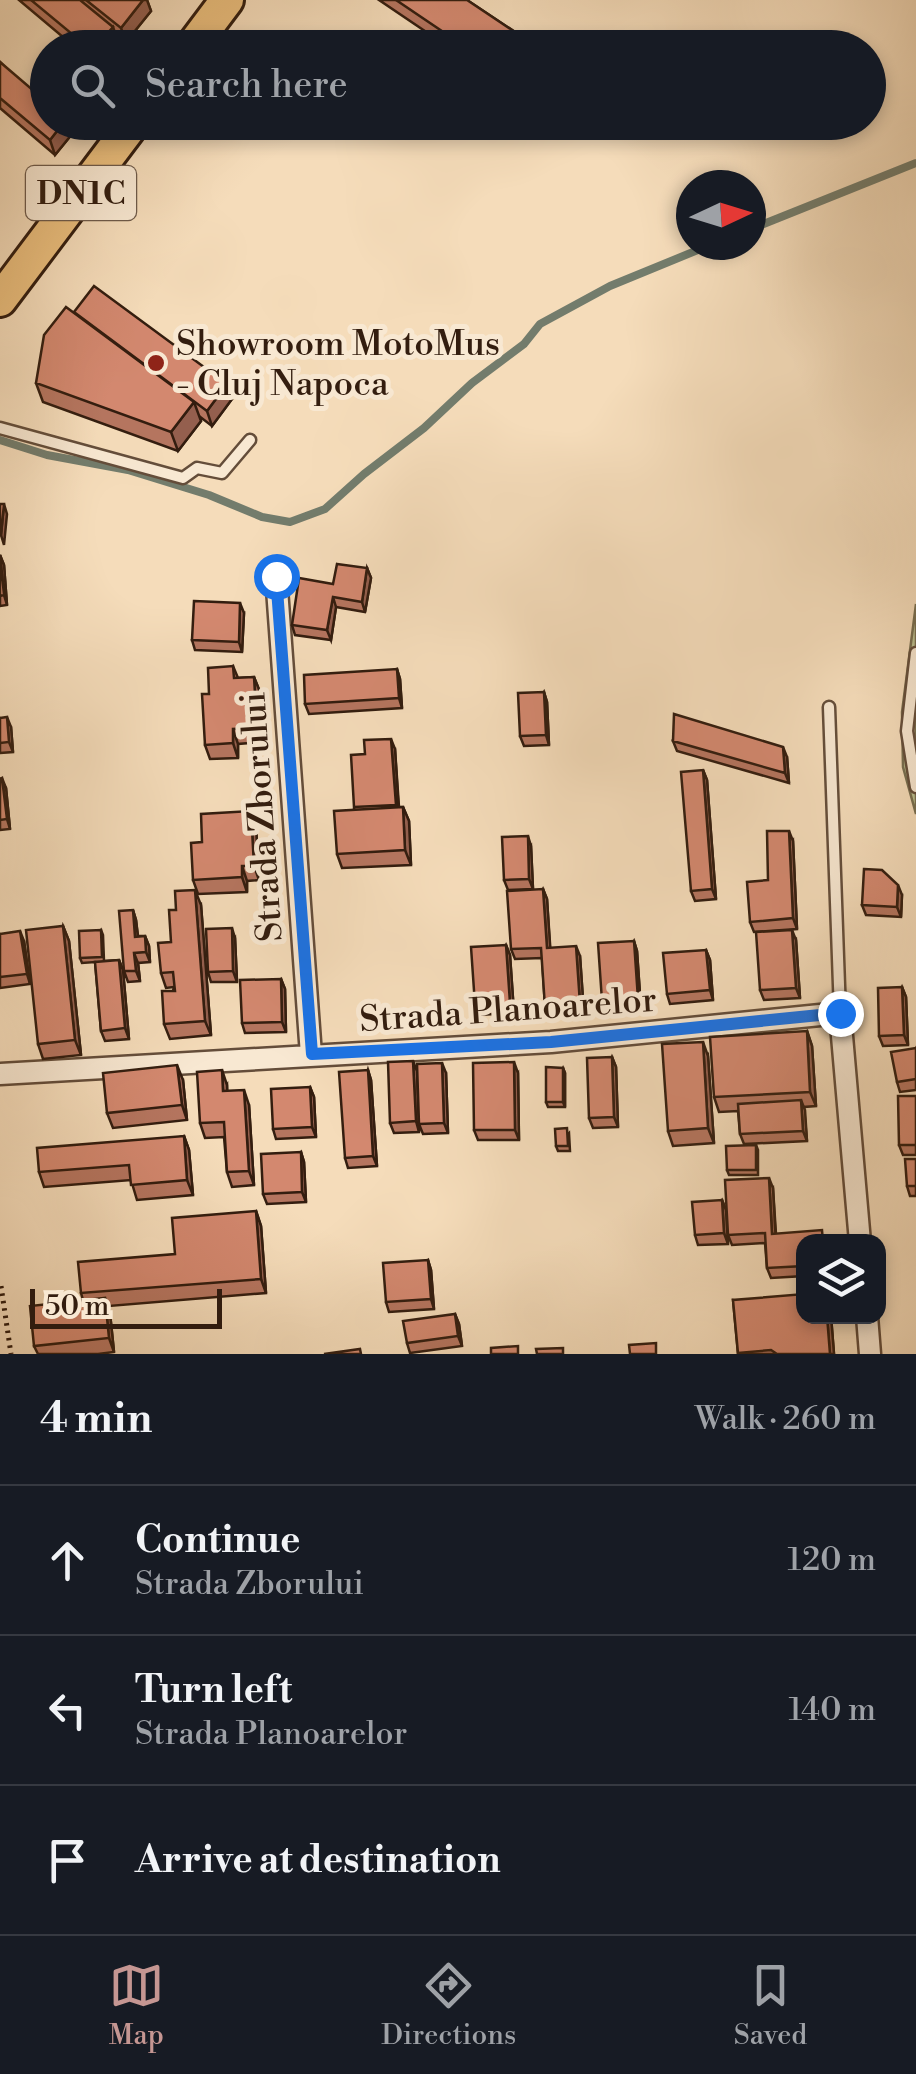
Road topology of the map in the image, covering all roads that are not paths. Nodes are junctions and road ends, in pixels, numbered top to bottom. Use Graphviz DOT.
graph roads {
  1 [pos="227,0"];
  2 [pos="204,30"];
  3 [pos="120,140"];
  4 [pos="0,300"];
  5 [pos="0,428"];
  6 [pos="250,440"];
  7 [pos="276,576"];
  8 [pos="916,654"];
  9 [pos="829,706"];
  10 [pos="916,787"];
  11 [pos="840,1013"];
  12 [pos="312,1054"];
  13 [pos="0,1074"];
  14 [pos="859,1234"];
  15 [pos="867,1324"];
  16 [pos="870,1354"];
  1 -- 2 [label="main road"];
  3 -- 4 [label="main road, DN1C"];
  5 -- 6 [label="lane"];
  7 -- 12 [label="street, Strada Zborului"];
  8 -- 10 [label="lane"];
  9 -- 11 [label="lane"];
  11 -- 12 [label="street, Strada Planoarelor"];
  11 -- 14 [label="street"];
  12 -- 13 [label="street, Strada Planoarelor"];
  15 -- 16 [label="street"];
}
